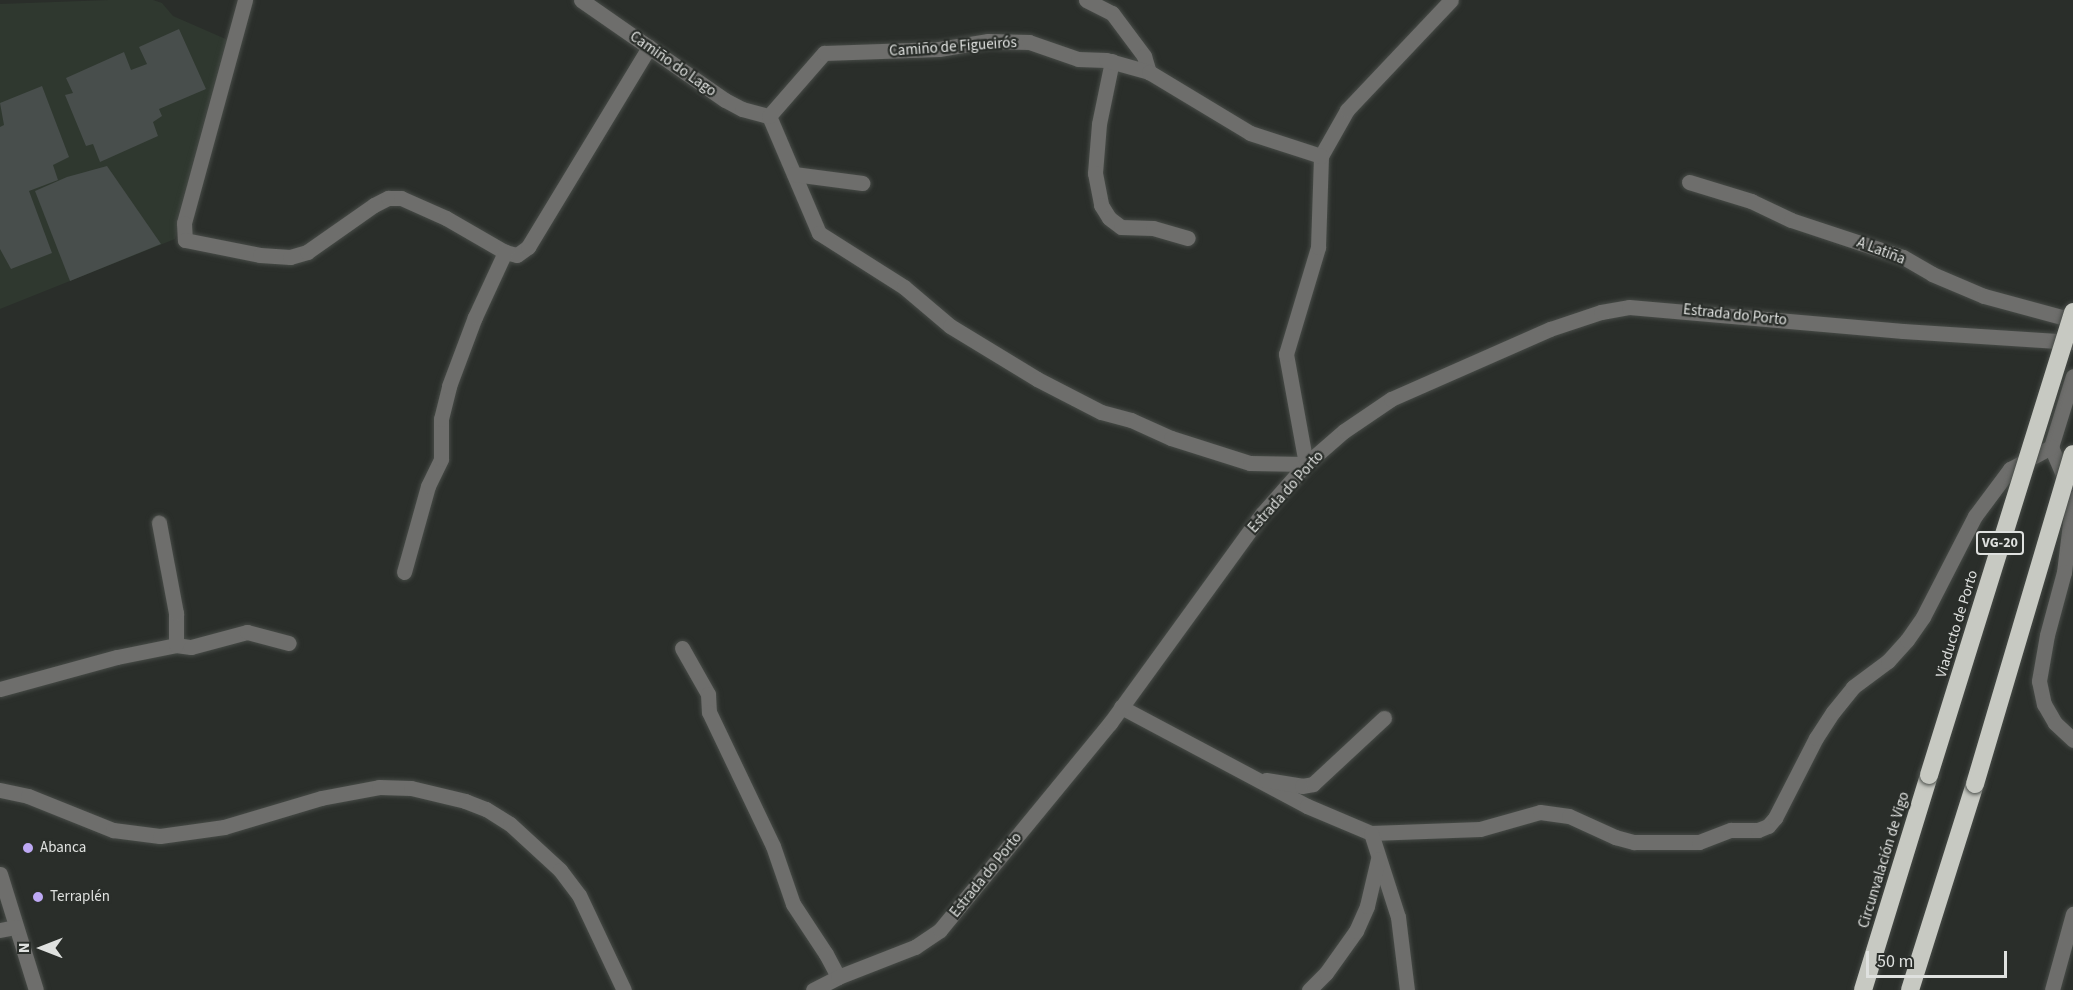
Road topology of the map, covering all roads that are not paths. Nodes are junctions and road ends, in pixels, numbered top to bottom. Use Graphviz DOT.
graph roads {
  1 [pos="244,0"];
  2 [pos="581,0"];
  3 [pos="1086,0"];
  4 [pos="1451,0"];
  5 [pos="649,46"];
  6 [pos="1112,61"];
  7 [pos="1149,72"];
  8 [pos="769,116"];
  9 [pos="1321,156"];
  10 [pos="794,174"];
  11 [pos="1689,182"];
  12 [pos="862,183"];
  13 [pos="1188,238"];
  14 [pos="505,252"];
  15 [pos="2073,312"];
  16 [pos="2073,321"];
  17 [pos="2073,342"];
  18 [pos="2073,376"];
  19 [pos="2051,447"];
  20 [pos="2073,454"];
  21 [pos="1306,464"];
  22 [pos="2073,498"];
  23 [pos="159,523"];
  24 [pos="404,572"];
  25 [pos="289,642"];
  26 [pos="176,645"];
  27 [pos="682,648"];
  28 [pos="0,689"];
  29 [pos="1121,707"];
  30 [pos="1384,718"];
  31 [pos="2073,740"];
  32 [pos="1929,775"];
  33 [pos="1257,779"];
  34 [pos="0,790"];
  35 [pos="1371,833"];
  36 [pos="1378,859"];
  37 [pos="0,874"];
  38 [pos="2073,914"];
  39 [pos="16,927"];
  40 [pos="0,930"];
  41 [pos="838,977"];
  42 [pos="1323,984"];
  43 [pos="36,990"];
  44 [pos="624,990"];
  45 [pos="813,990"];
  46 [pos="1309,990"];
  47 [pos="1407,990"];
  48 [pos="1863,990"];
  49 [pos="1910,990"];
  50 [pos="2052,990"];
  1 -- 14 [label="street"];
  2 -- 5 [label="street, Camiño do Lago"];
  3 -- 7 [label="street"];
  4 -- 9 [label="street"];
  5 -- 8 [label="street, Camiño do Lago"];
  5 -- 14 [label="street"];
  6 -- 7 [label="street, Camiño de Figueirós"];
  6 -- 8 [label="street, Camiño de Figueirós"];
  6 -- 13 [label="street"];
  7 -- 9 [label="street, Camiño de Figueirós"];
  8 -- 10 [label="street"];
  9 -- 21 [label="street"];
  10 -- 12 [label="street"];
  10 -- 21 [label="street"];
  11 -- 16 [label="street, A Latiña"];
  14 -- 24 [label="street"];
  15 -- 32 [label="highway, Viaducto de Porto / VG-20, bridge"];
  17 -- 21 [label="street, Estrada do Porto"];
  18 -- 19 [label="street"];
  19 -- 22 [label="street"];
  19 -- 35 [label="street"];
  20 -- 49 [label="highway, VG-20, bridge"];
  21 -- 29 [label="street, Estrada do Porto"];
  22 -- 31 [label="street"];
  23 -- 26 [label="street"];
  25 -- 26 [label="street"];
  26 -- 28 [label="street"];
  27 -- 41 [label="street"];
  29 -- 33 [label="street"];
  29 -- 41 [label="street, Estrada do Porto"];
  30 -- 33 [label="street"];
  32 -- 48 [label="highway, Circunvalación de Vigo / VG-20"];
  33 -- 35 [label="street"];
  34 -- 44 [label="street"];
  35 -- 36 [label="street"];
  36 -- 42 [label="street"];
  36 -- 47 [label="street"];
  37 -- 39 [label="street"];
  38 -- 50 [label="street"];
  39 -- 40 [label="street"];
  39 -- 43 [label="street"];
  41 -- 45 [label="street, Estrada do Porto"];
  42 -- 46 [label="street"];
}
